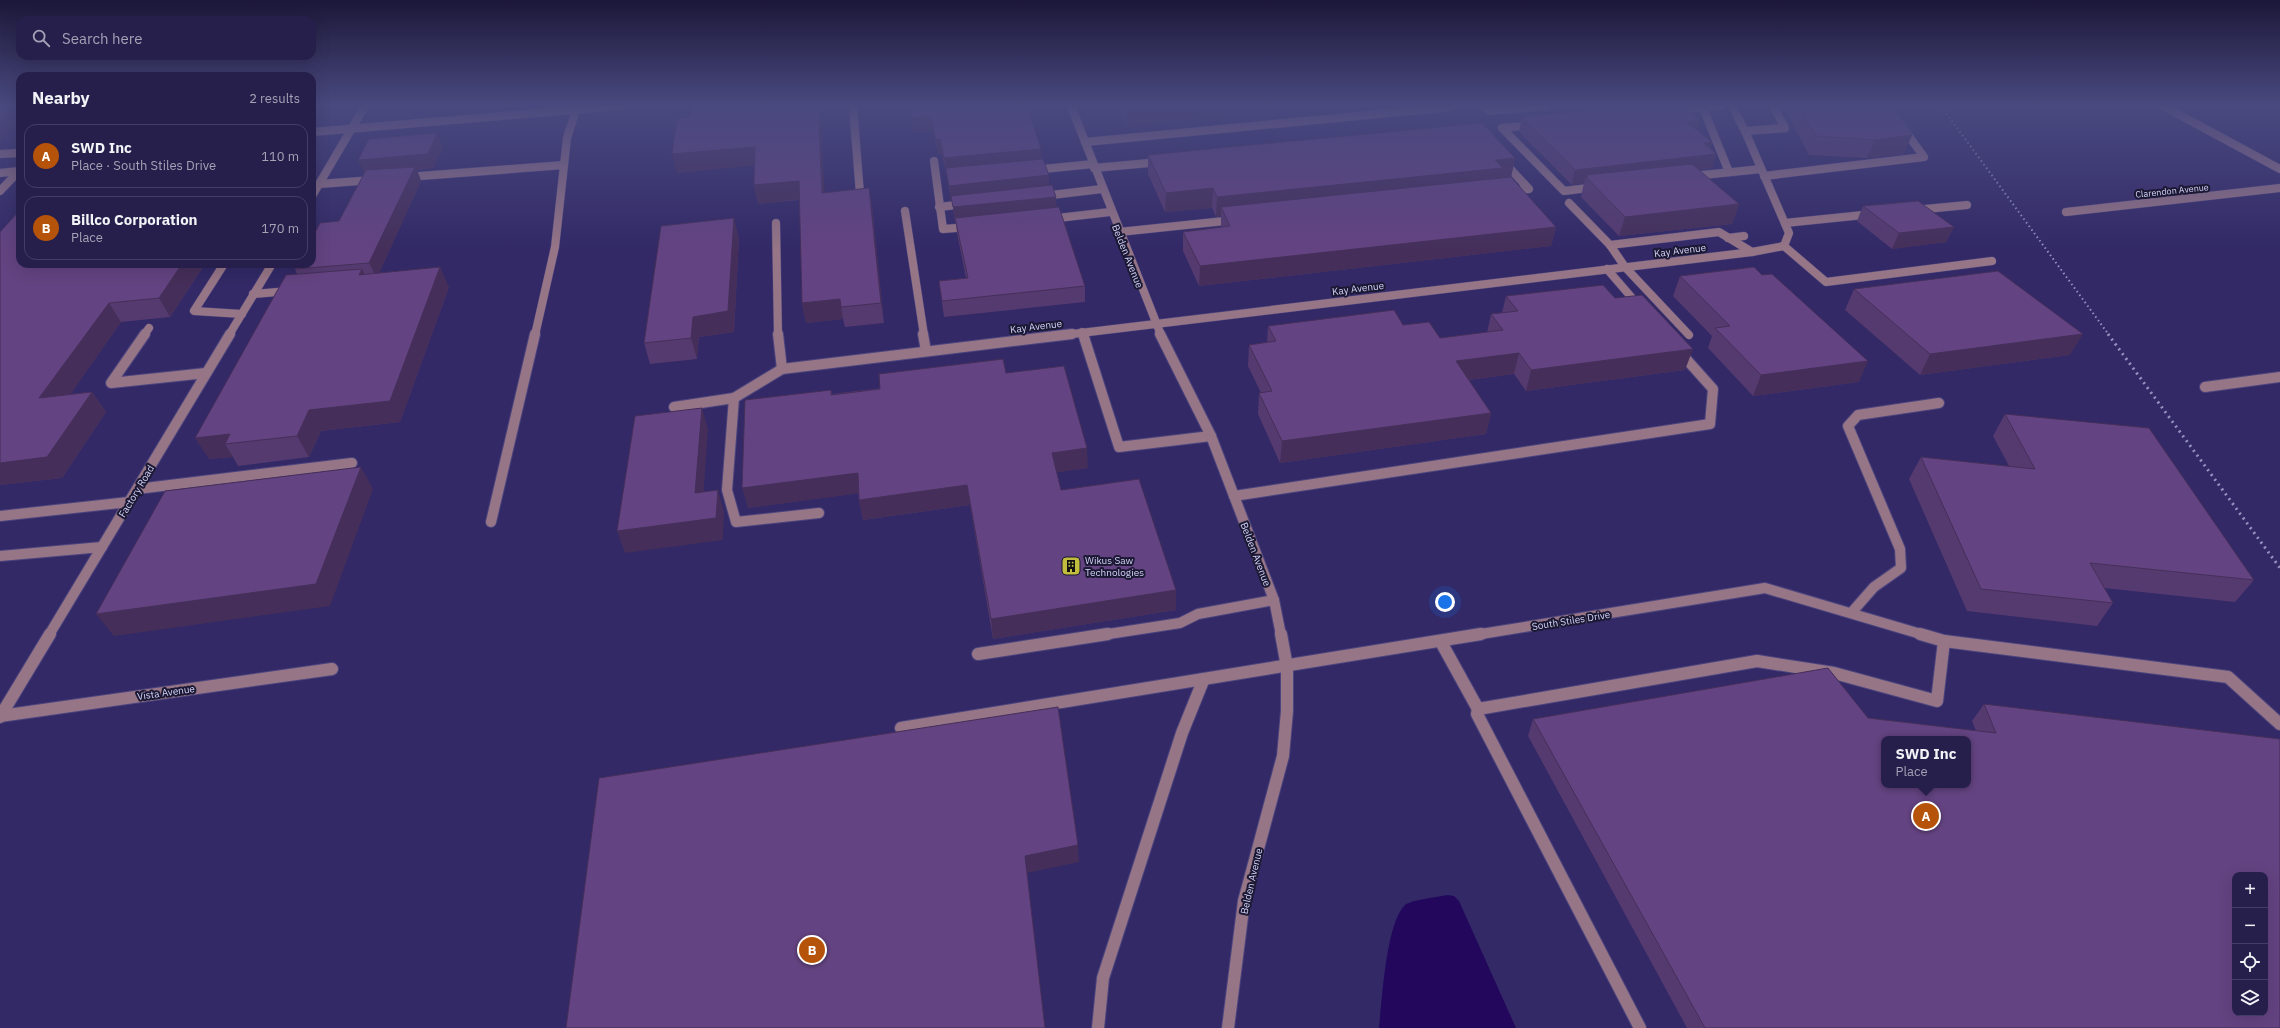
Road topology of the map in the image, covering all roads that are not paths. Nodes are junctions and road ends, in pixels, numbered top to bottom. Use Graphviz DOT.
graph roads {
  1 [pos="337,154"];
  2 [pos="565,154"];
  3 [pos="857,154"];
  4 [pos="1089,154"];
  5 [pos="1528,154"];
  6 [pos="1722,154"];
  7 [pos="1755,154"];
  8 [pos="1922,154"];
  9 [pos="2252,154"];
  10 [pos="1498,155"];
  11 [pos="934,161"];
  12 [pos="1164,161"];
  13 [pos="564,164"];
  14 [pos="1094,166"];
  15 [pos="2280,169"];
  16 [pos="1024,170"];
  17 [pos="16,171"];
  18 [pos="1729,172"];
  19 [pos="1763,172"];
  20 [pos="0,173"];
  21 [pos="16,174"];
  22 [pos="402,178"];
  23 [pos="1682,178"];
  24 [pos="379,179"];
  25 [pos="319,184"];
  26 [pos="1603,186"];
  27 [pos="2280,188"];
  28 [pos="316,189"];
  29 [pos="1102,189"];
  30 [pos="0,191"];
  31 [pos="1497,193"];
  32 [pos="860,194"];
  33 [pos="1034,197"];
  34 [pos="971,203"];
  35 [pos="1569,204"];
  36 [pos="1967,205"];
  37 [pos="939,207"];
  38 [pos="905,211"];
  39 [pos="1904,211"];
  40 [pos="1110,212"];
  41 [pos="2066,212"];
  42 [pos="1880,214"];
  43 [pos="1245,219"];
  44 [pos="1042,220"];
  45 [pos="776,223"];
  46 [pos="1785,223"];
  47 [pos="981,225"];
  48 [pos="1119,232"];
  49 [pos="1744,236"];
  50 [pos="1728,238"];
  51 [pos="1610,245"];
  52 [pos="1784,246"];
  53 [pos="1752,252"];
  54 [pos="1992,261"];
  55 [pos="1625,267"];
  56 [pos="221,268"];
  57 [pos="269,268"];
  58 [pos="1607,270"];
  59 [pos="300,290"];
  60 [pos="253,294"];
  61 [pos="242,314"];
  62 [pos="1647,315"];
  63 [pos="1154,323"];
  64 [pos="149,328"];
  65 [pos="1082,332"];
  66 [pos="1689,335"];
  67 [pos="1672,344"];
  68 [pos="926,351"];
  69 [pos="782,369"];
  70 [pos="206,373"];
  71 [pos="2280,377"];
  72 [pos="2206,387"];
  73 [pos="734,398"];
  74 [pos="1939,402"];
  75 [pos="674,407"];
  76 [pos="1211,436"];
  77 [pos="352,463"];
  78 [pos="137,488"];
  79 [pos="1234,496"];
  80 [pos="129,502"];
  81 [pos="819,513"];
  82 [pos="0,516"];
  83 [pos="491,522"];
  84 [pos="102,547"];
  85 [pos="0,556"];
  86 [pos="1274,600"];
  87 [pos="1852,612"];
  88 [pos="1944,641"];
  89 [pos="1441,642"];
  90 [pos="978,654"];
  91 [pos="1287,667"];
  92 [pos="332,669"];
  93 [pos="1203,681"];
  94 [pos="1478,709"];
  95 [pos="0,716"];
  96 [pos="2280,724"];
  97 [pos="901,728"];
  98 [pos="1098,1028"];
  99 [pos="1228,1028"];
  100 [pos="1640,1028"];
  1 -- 25 [label="street"];
  2 -- 13 [label="street"];
  3 -- 32 [label="street"];
  4 -- 14 [label="street, Belden Avenue"];
  5 -- 26 [label="street"];
  6 -- 18 [label="street"];
  7 -- 19 [label="street"];
  8 -- 19 [label="street"];
  9 -- 15 [label="street"];
  10 -- 31 [label="street"];
  11 -- 37 [label="street"];
  12 -- 14 [label="street"];
  13 -- 22 [label="street"];
  13 -- 83 [label="street"];
  14 -- 16 [label="street"];
  14 -- 29 [label="street, Belden Avenue"];
  17 -- 20 [label="street"];
  18 -- 19 [label="street"];
  18 -- 23 [label="street"];
  19 -- 46 [label="street"];
  21 -- 30 [label="street"];
  24 -- 25 [label="street"];
  25 -- 28 [label="street"];
  27 -- 41 [label="street, Clarendon Avenue"];
  29 -- 33 [label="street"];
  29 -- 40 [label="street, Belden Avenue"];
  34 -- 37 [label="street"];
  35 -- 51 [label="street"];
  36 -- 39 [label="street"];
  37 -- 47 [label="street"];
  38 -- 68 [label="street"];
  40 -- 44 [label="street"];
  40 -- 48 [label="street, Belden Avenue"];
  42 -- 46 [label="street"];
  43 -- 48 [label="street"];
  45 -- 69 [label="street"];
  46 -- 52 [label="street"];
  48 -- 63 [label="street, Belden Avenue"];
  49 -- 50 [label="street"];
  50 -- 51 [label="street"];
  50 -- 53 [label="street"];
  51 -- 55 [label="street"];
  52 -- 53 [label="street, Kay Avenue"];
  52 -- 54 [label="street"];
  53 -- 55 [label="street, Kay Avenue"];
  55 -- 58 [label="street, Kay Avenue"];
  55 -- 66 [label="street"];
  56 -- 61 [label="street"];
  57 -- 60 [label="street, Factory Road"];
  58 -- 62 [label="street"];
  58 -- 63 [label="street, Kay Avenue"];
  59 -- 60 [label="street"];
  60 -- 61 [label="street, Factory Road"];
  61 -- 70 [label="street, Factory Road"];
  63 -- 65 [label="street, Kay Avenue"];
  63 -- 76 [label="street, Belden Avenue"];
  64 -- 70 [label="street"];
  65 -- 68 [label="street, Kay Avenue"];
  65 -- 76 [label="street"];
  67 -- 79 [label="street"];
  68 -- 69 [label="street, Kay Avenue"];
  69 -- 73 [label="street"];
  70 -- 78 [label="street, Factory Road"];
  71 -- 72 [label="street"];
  73 -- 75 [label="street"];
  73 -- 81 [label="street"];
  74 -- 87 [label="street"];
  76 -- 79 [label="street, Belden Avenue"];
  77 -- 78 [label="street"];
  78 -- 80 [label="street, Factory Road"];
  79 -- 86 [label="street, Belden Avenue"];
  80 -- 82 [label="street"];
  80 -- 84 [label="street, Factory Road"];
  84 -- 85 [label="street"];
  84 -- 95 [label="street, Factory Road"];
  86 -- 90 [label="street"];
  86 -- 91 [label="street, Belden Avenue"];
  87 -- 88 [label="street, South Stiles Drive"];
  87 -- 89 [label="street, South Stiles Drive"];
  88 -- 94 [label="street"];
  88 -- 96 [label="street, South Stiles Drive"];
  89 -- 91 [label="street, South Stiles Drive"];
  89 -- 94 [label="street"];
  91 -- 93 [label="street, South Stiles Drive"];
  91 -- 99 [label="street, Belden Avenue"];
  92 -- 95 [label="street, Vista Avenue"];
  93 -- 97 [label="street, South Stiles Drive"];
  93 -- 98 [label="street"];
  94 -- 100 [label="street"];
}
